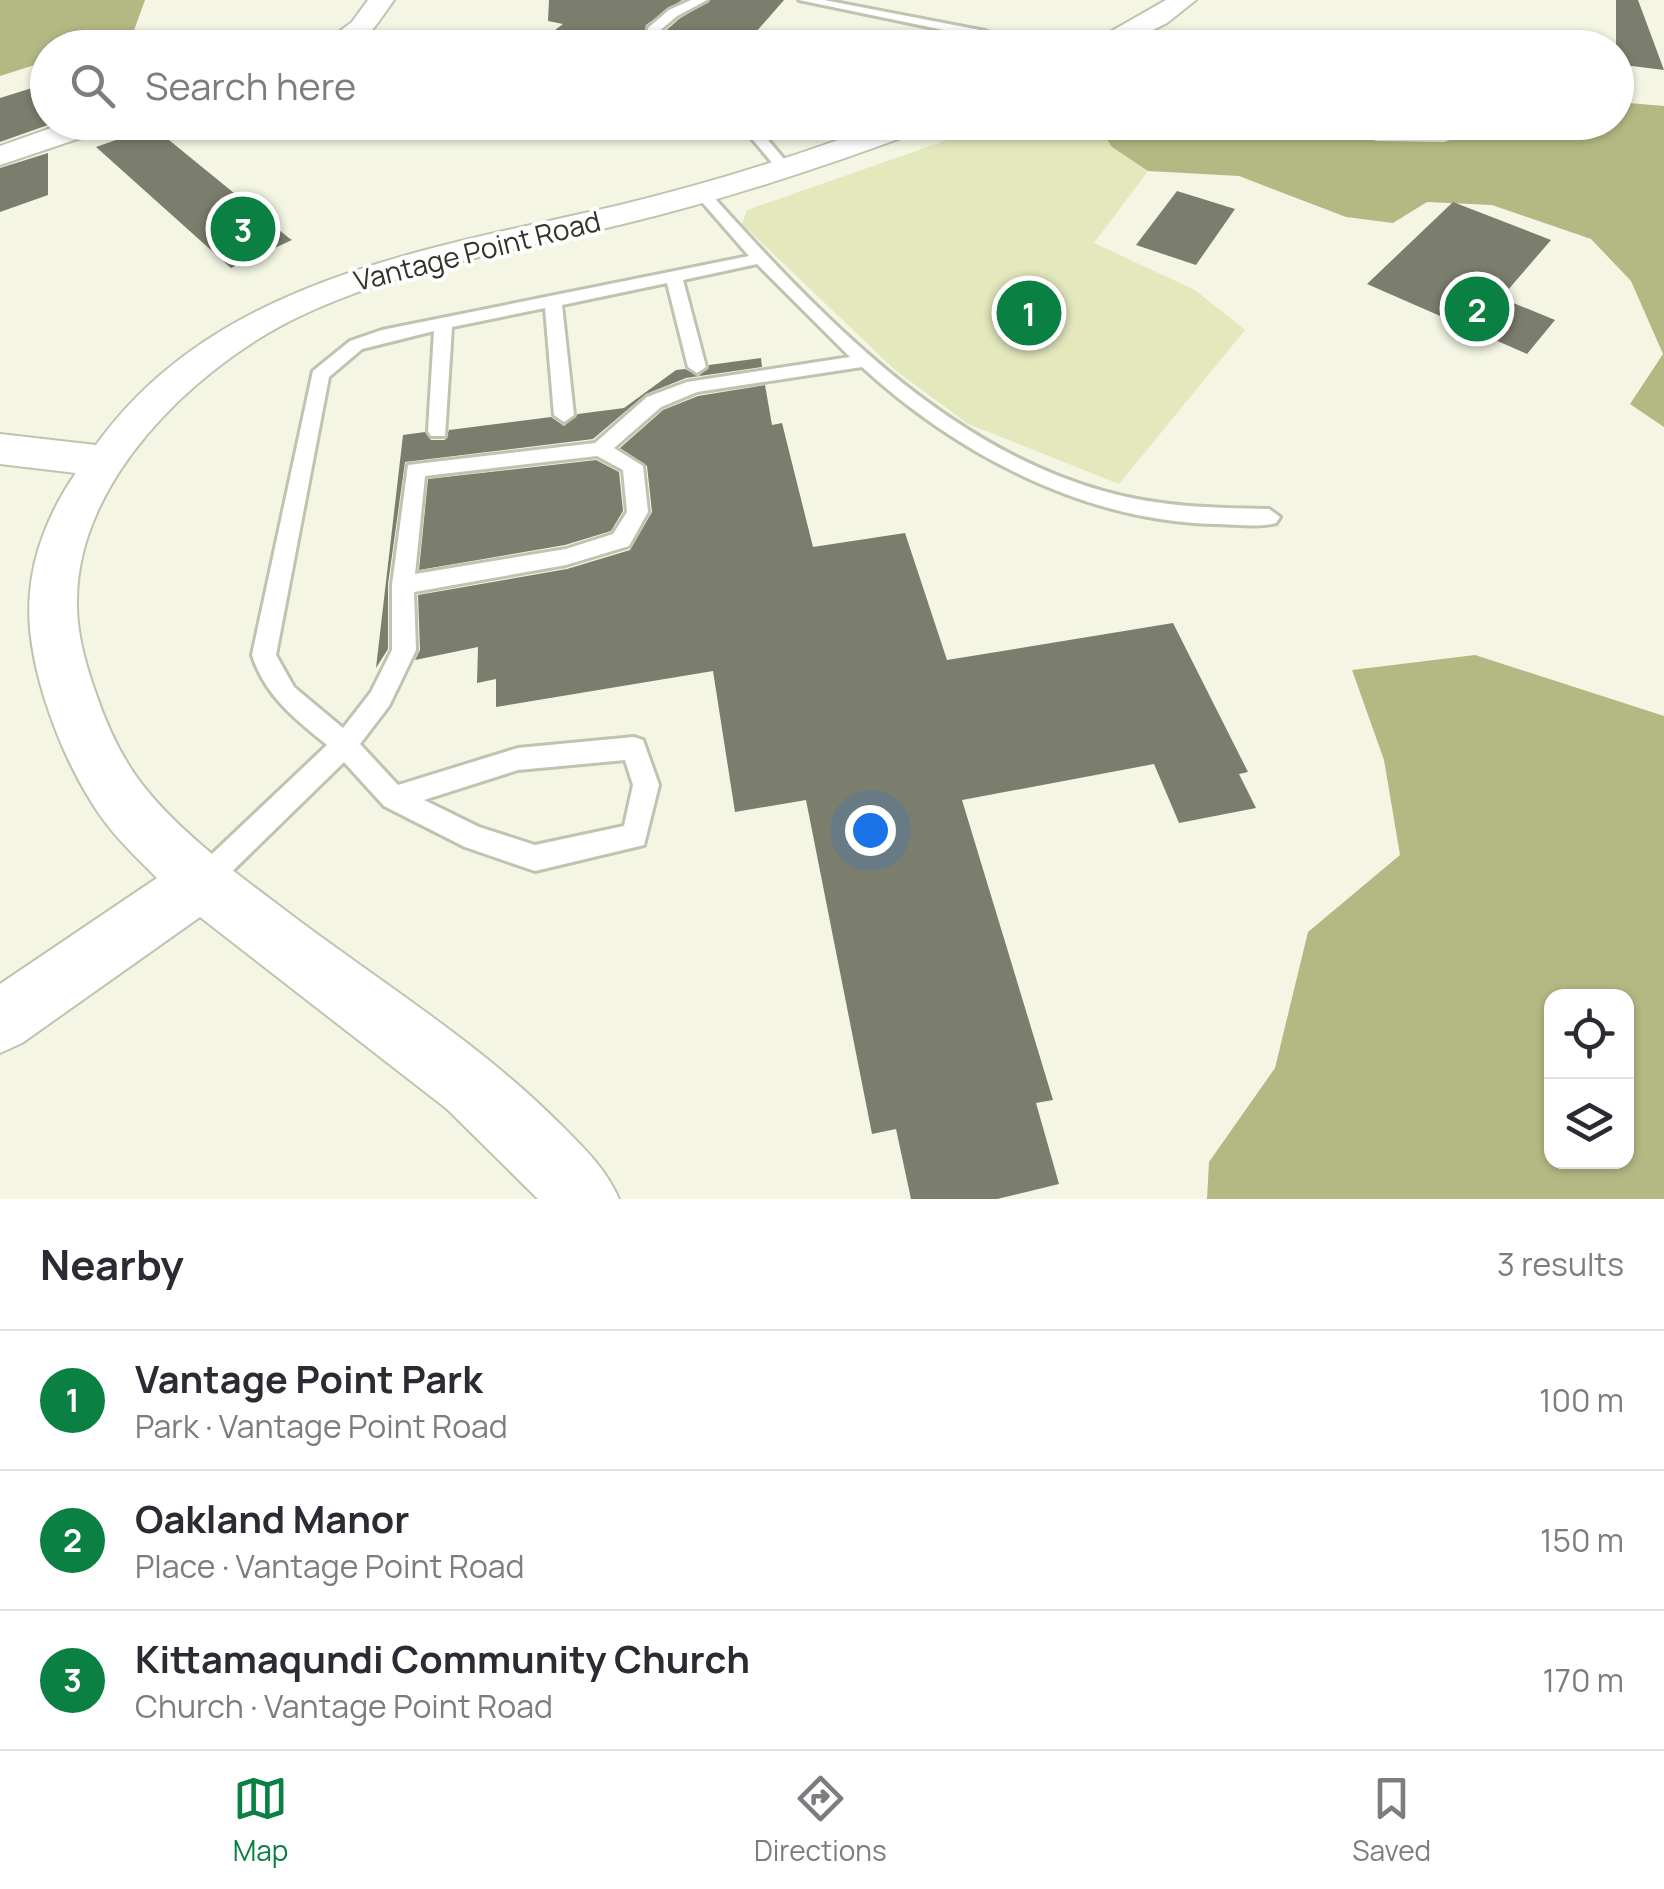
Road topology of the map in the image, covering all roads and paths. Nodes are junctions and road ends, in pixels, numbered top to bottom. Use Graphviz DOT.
graph roads {
  1 [pos="701,0"];
  2 [pos="805,0"];
  3 [pos="1182,0"];
  4 [pos="386,1"];
  5 [pos="358,30"];
  6 [pos="653,30"];
  7 [pos="959,30"];
  8 [pos="1132,30"];
  9 [pos="47,140"];
  10 [pos="760,140"];
  11 [pos="866,140"];
  12 [pos="0,156"];
  13 [pos="784,168"];
  14 [pos="703,194"];
  15 [pos="759,259"];
  16 [pos="674,278"];
  17 [pos="553,304"];
  18 [pos="443,324"];
  19 [pos="864,361"];
  20 [pos="697,367"];
  21 [pos="564,416"];
  22 [pos="438,431"];
  23 [pos="0,449"];
  24 [pos="600,449"];
  25 [pos="103,461"];
  26 [pos="1269,517"];
  27 [pos="403,584"];
  28 [pos="346,744"];
  29 [pos="393,798"];
  30 [pos="204,880"];
  31 [pos="0,1020"];
  32 [pos="584,1199"];
  1 -- 6 [label="lane"];
  2 -- 7 [label="lane"];
  3 -- 8 [label="street"];
  4 -- 5 [label="street"];
  9 -- 12 [label="street"];
  10 -- 13 [label="lane"];
  11 -- 13 [label="street, Vantage Point Road"];
  13 -- 14 [label="street, Vantage Point Road"];
  14 -- 15 [label="lane"];
  14 -- 25 [label="street, Vantage Point Road"];
  15 -- 16 [label="lane"];
  15 -- 19 [label="lane"];
  16 -- 17 [label="lane"];
  16 -- 20 [label="lane"];
  17 -- 18 [label="lane"];
  17 -- 21 [label="lane"];
  18 -- 22 [label="lane"];
  18 -- 28 [label="lane"];
  19 -- 24 [label="lane"];
  19 -- 26 [label="lane"];
  23 -- 25 [label="street"];
  24 -- 27 [label="lane"];
  24 -- 27 [label="lane"];
  25 -- 30 [label="street, Vantage Point Road"];
  27 -- 28 [label="lane"];
  28 -- 29 [label="lane"];
  28 -- 30 [label="lane"];
  29 -- 29 [label="lane"];
  30 -- 31 [label="street"];
  30 -- 32 [label="street, Vantage Point Road"];
}
